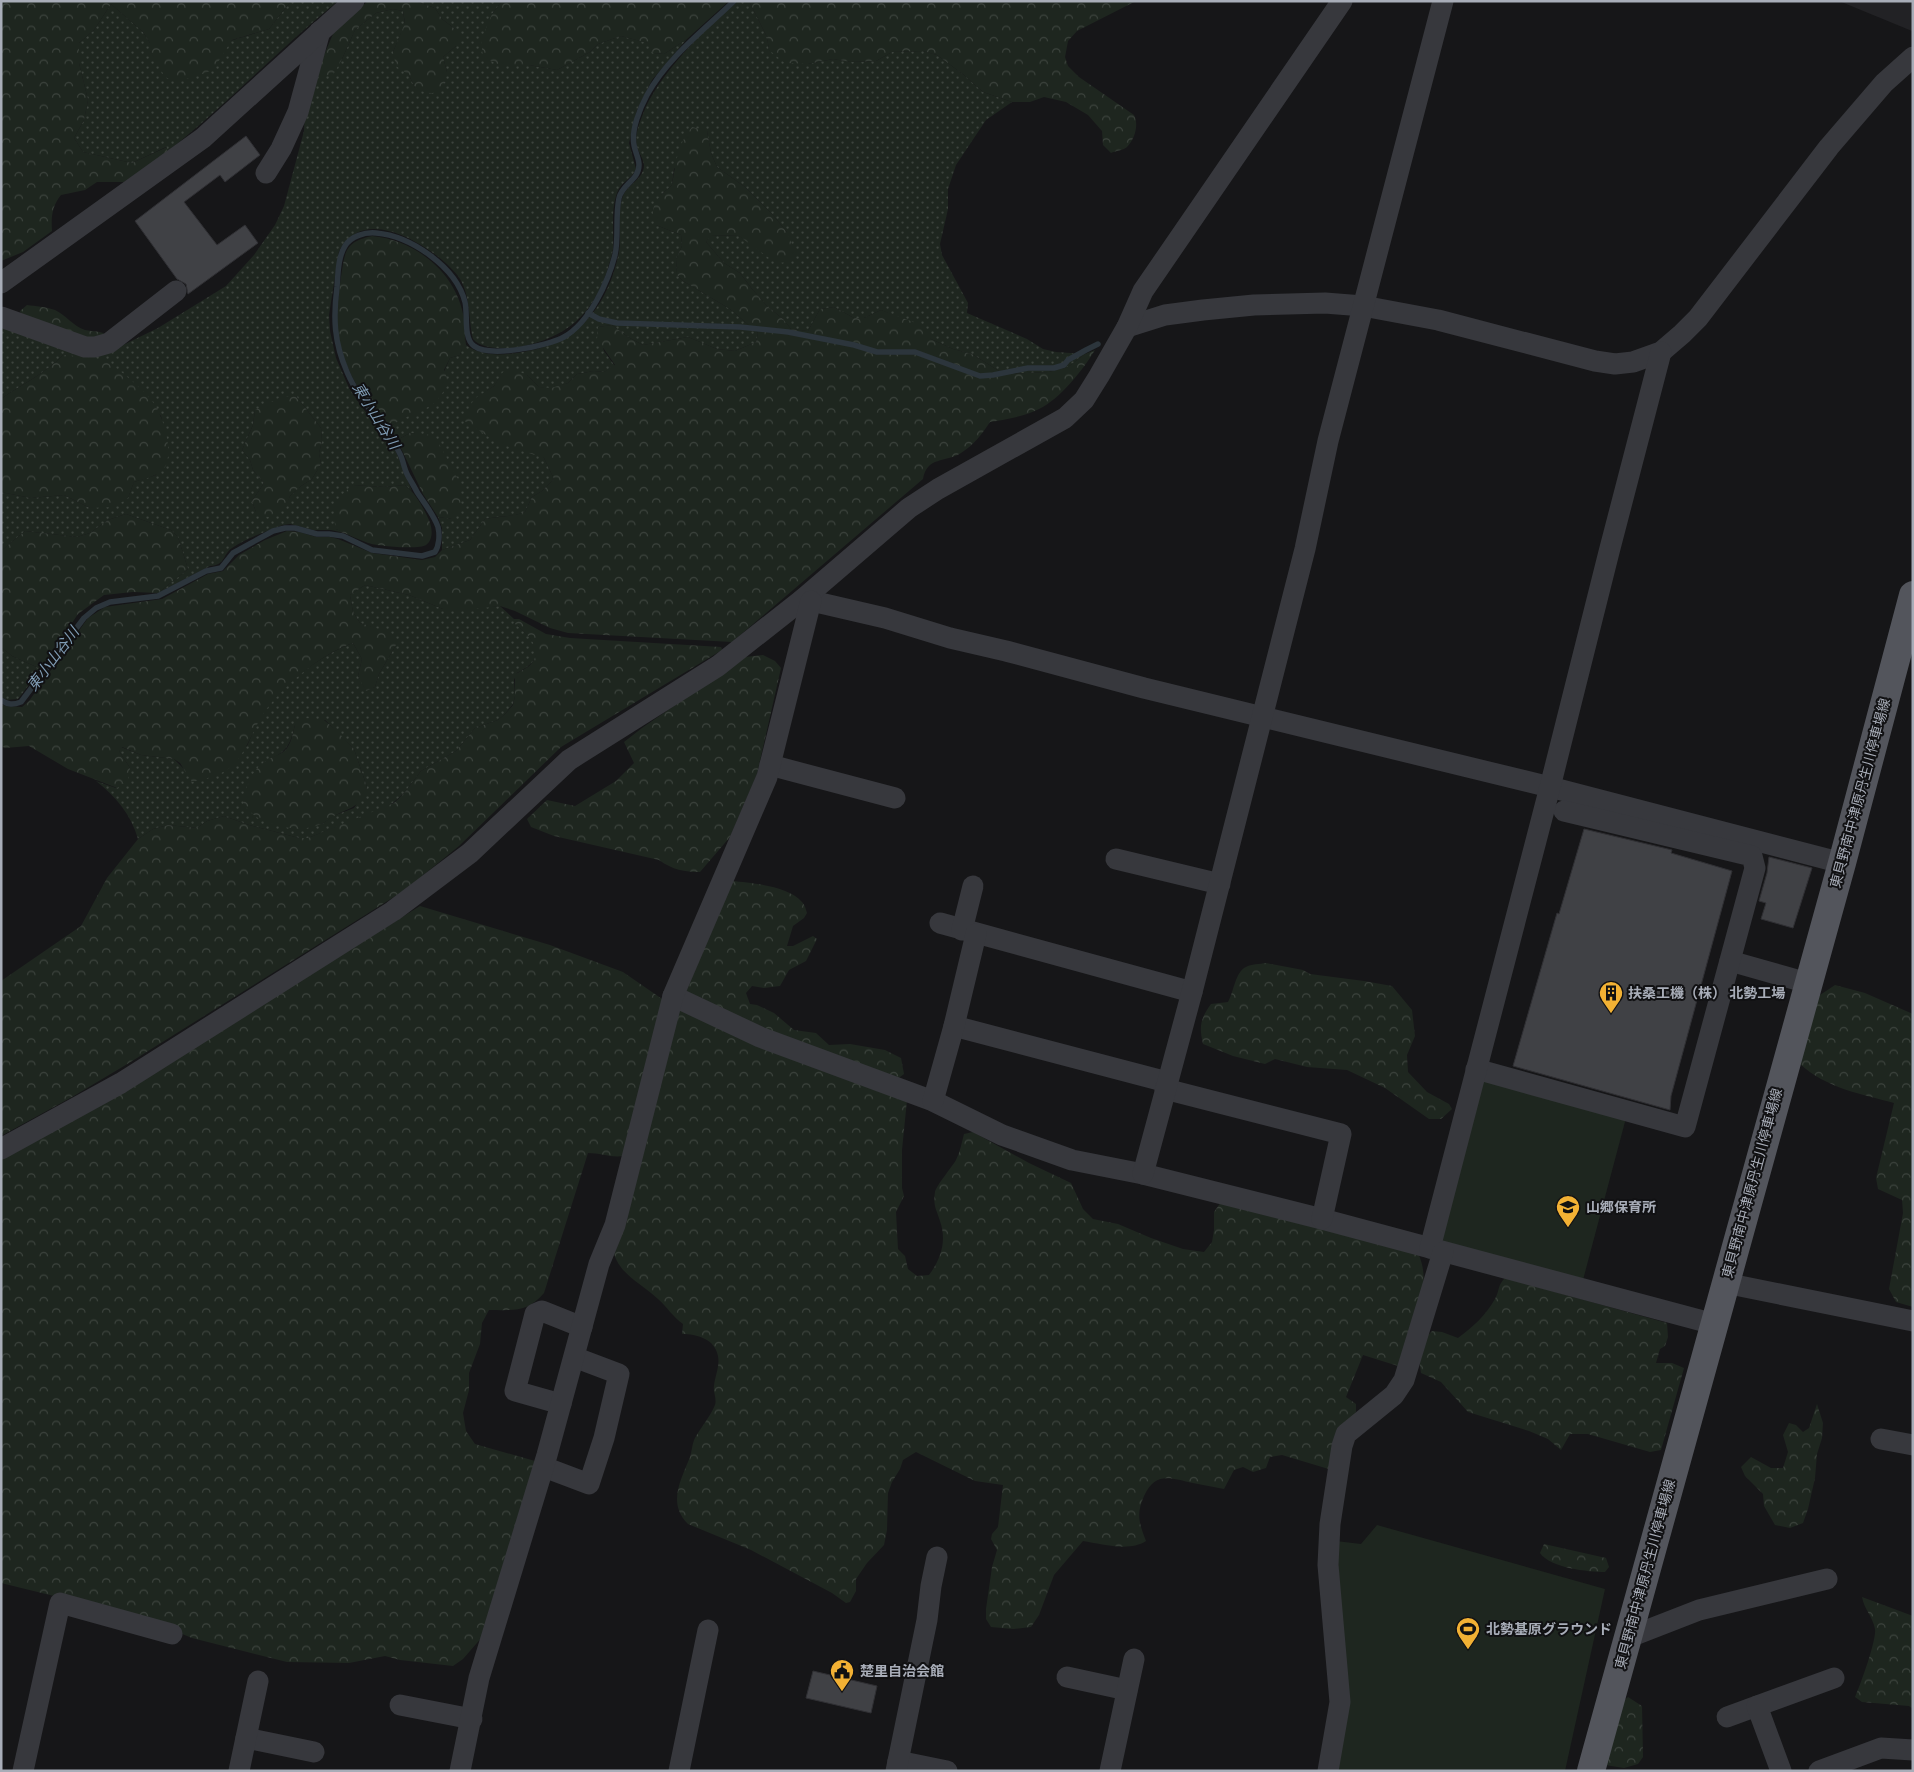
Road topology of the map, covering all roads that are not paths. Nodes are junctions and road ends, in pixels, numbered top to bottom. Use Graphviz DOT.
graph roads {
  1 [pos="354,1"];
  2 [pos="1342,1"];
  3 [pos="1443,1"];
  4 [pos="320,31"];
  5 [pos="1913,57"];
  6 [pos="266,173"];
  7 [pos="1,283"];
  8 [pos="176,290"];
  9 [pos="1363,306"];
  10 [pos="1,317"];
  11 [pos="1127,327"];
  12 [pos="1661,352"];
  13 [pos="1913,595"];
  14 [pos="807,600"];
  15 [pos="1263,716"];
  16 [pos="770,765"];
  17 [pos="1550,787"];
  18 [pos="895,798"];
  19 [pos="1564,811"];
  20 [pos="1116,859"];
  21 [pos="1842,863"];
  22 [pos="1220,884"];
  23 [pos="973,886"];
  24 [pos="940,923"];
  25 [pos="969,932"];
  26 [pos="1730,961"];
  27 [pos="1808,983"];
  28 [pos="1192,992"];
  29 [pos="673,996"];
  30 [pos="954,1026"];
  31 [pos="1476,1069"];
  32 [pos="1166,1085"];
  33 [pos="933,1101"];
  34 [pos="1,1149"];
  35 [pos="1143,1174"];
  36 [pos="1322,1219"];
  37 [pos="1436,1250"];
  38 [pos="1725,1283"];
  39 [pos="1913,1321"];
  40 [pos="1714,1324"];
  41 [pos="582,1327"];
  42 [pos="574,1357"];
  43 [pos="561,1404"];
  44 [pos="1881,1439"];
  45 [pos="1913,1445"];
  46 [pos="544,1467"];
  47 [pos="938,1557"];
  48 [pos="1827,1579"];
  49 [pos="708,1630"];
  50 [pos="172,1634"];
  51 [pos="1627,1638"];
  52 [pos="1134,1659"];
  53 [pos="1067,1677"];
  54 [pos="1834,1678"];
  55 [pos="258,1681"];
  56 [pos="1127,1690"];
  57 [pos="400,1705"];
  58 [pos="1757,1706"];
  59 [pos="1727,1717"];
  60 [pos="472,1719"];
  61 [pos="246,1738"];
  62 [pos="1913,1750"];
  63 [pos="314,1752"];
  64 [pos="897,1766"];
  65 [pos="23,1771"];
  66 [pos="239,1771"];
  67 [pos="460,1771"];
  68 [pos="679,1771"];
  69 [pos="947,1771"];
  70 [pos="1110,1771"];
  71 [pos="1328,1771"];
  72 [pos="1591,1771"];
  73 [pos="1781,1771"];
  74 [pos="1819,1771"];
  1 -- 4 [label="street"];
  2 -- 11 [label="street"];
  3 -- 9 [label="street"];
  4 -- 6 [label="street"];
  4 -- 7 [label="street"];
  5 -- 12 [label="street"];
  8 -- 10 [label="street"];
  9 -- 11 [label="street"];
  9 -- 12 [label="street"];
  9 -- 15 [label="street"];
  11 -- 14 [label="street"];
  12 -- 17 [label="street"];
  13 -- 21 [label="main road, 東貝野南中津原丹生川停車場線"];
  14 -- 15 [label="street"];
  14 -- 16 [label="street"];
  14 -- 34 [label="street"];
  15 -- 17 [label="street"];
  15 -- 22 [label="street"];
  16 -- 18 [label="street"];
  16 -- 29 [label="street"];
  17 -- 21 [label="street"];
  17 -- 31 [label="street"];
  19 -- 26 [label="street"];
  20 -- 22 [label="street"];
  21 -- 27 [label="main road, 東貝野南中津原丹生川停車場線"];
  22 -- 28 [label="street"];
  23 -- 25 [label="street"];
  24 -- 25 [label="street"];
  25 -- 28 [label="street"];
  25 -- 30 [label="street"];
  26 -- 27 [label="street"];
  26 -- 31 [label="street"];
  27 -- 38 [label="main road, 東貝野南中津原丹生川停車場線"];
  28 -- 32 [label="street"];
  29 -- 33 [label="street"];
  29 -- 41 [label="street"];
  30 -- 32 [label="street"];
  30 -- 33 [label="street"];
  31 -- 37 [label="street"];
  32 -- 35 [label="street"];
  32 -- 36 [label="street"];
  33 -- 35 [label="street"];
  35 -- 36 [label="street"];
  36 -- 37 [label="street"];
  37 -- 40 [label="street"];
  37 -- 71 [label="street"];
  38 -- 39 [label="street"];
  38 -- 40 [label="main road, 東貝野南中津原丹生川停車場線"];
  40 -- 51 [label="main road, 東貝野南中津原丹生川停車場線"];
  41 -- 42 [label="street"];
  41 -- 43 [label="street"];
  42 -- 43 [label="street"];
  42 -- 46 [label="street"];
  43 -- 46 [label="street"];
  44 -- 45 [label="street"];
  46 -- 60 [label="street"];
  47 -- 64 [label="street"];
  48 -- 51 [label="street"];
  49 -- 68 [label="street"];
  50 -- 65 [label="street"];
  51 -- 72 [label="main road, 東貝野南中津原丹生川停車場線"];
  52 -- 56 [label="street"];
  53 -- 56 [label="street"];
  54 -- 58 [label="street"];
  55 -- 61 [label="street"];
  56 -- 70 [label="street"];
  57 -- 60 [label="street"];
  58 -- 59 [label="street"];
  58 -- 73 [label="street"];
  60 -- 67 [label="street"];
  61 -- 63 [label="street"];
  61 -- 66 [label="street"];
  62 -- 74 [label="street"];
  64 -- 69 [label="street"];
}
